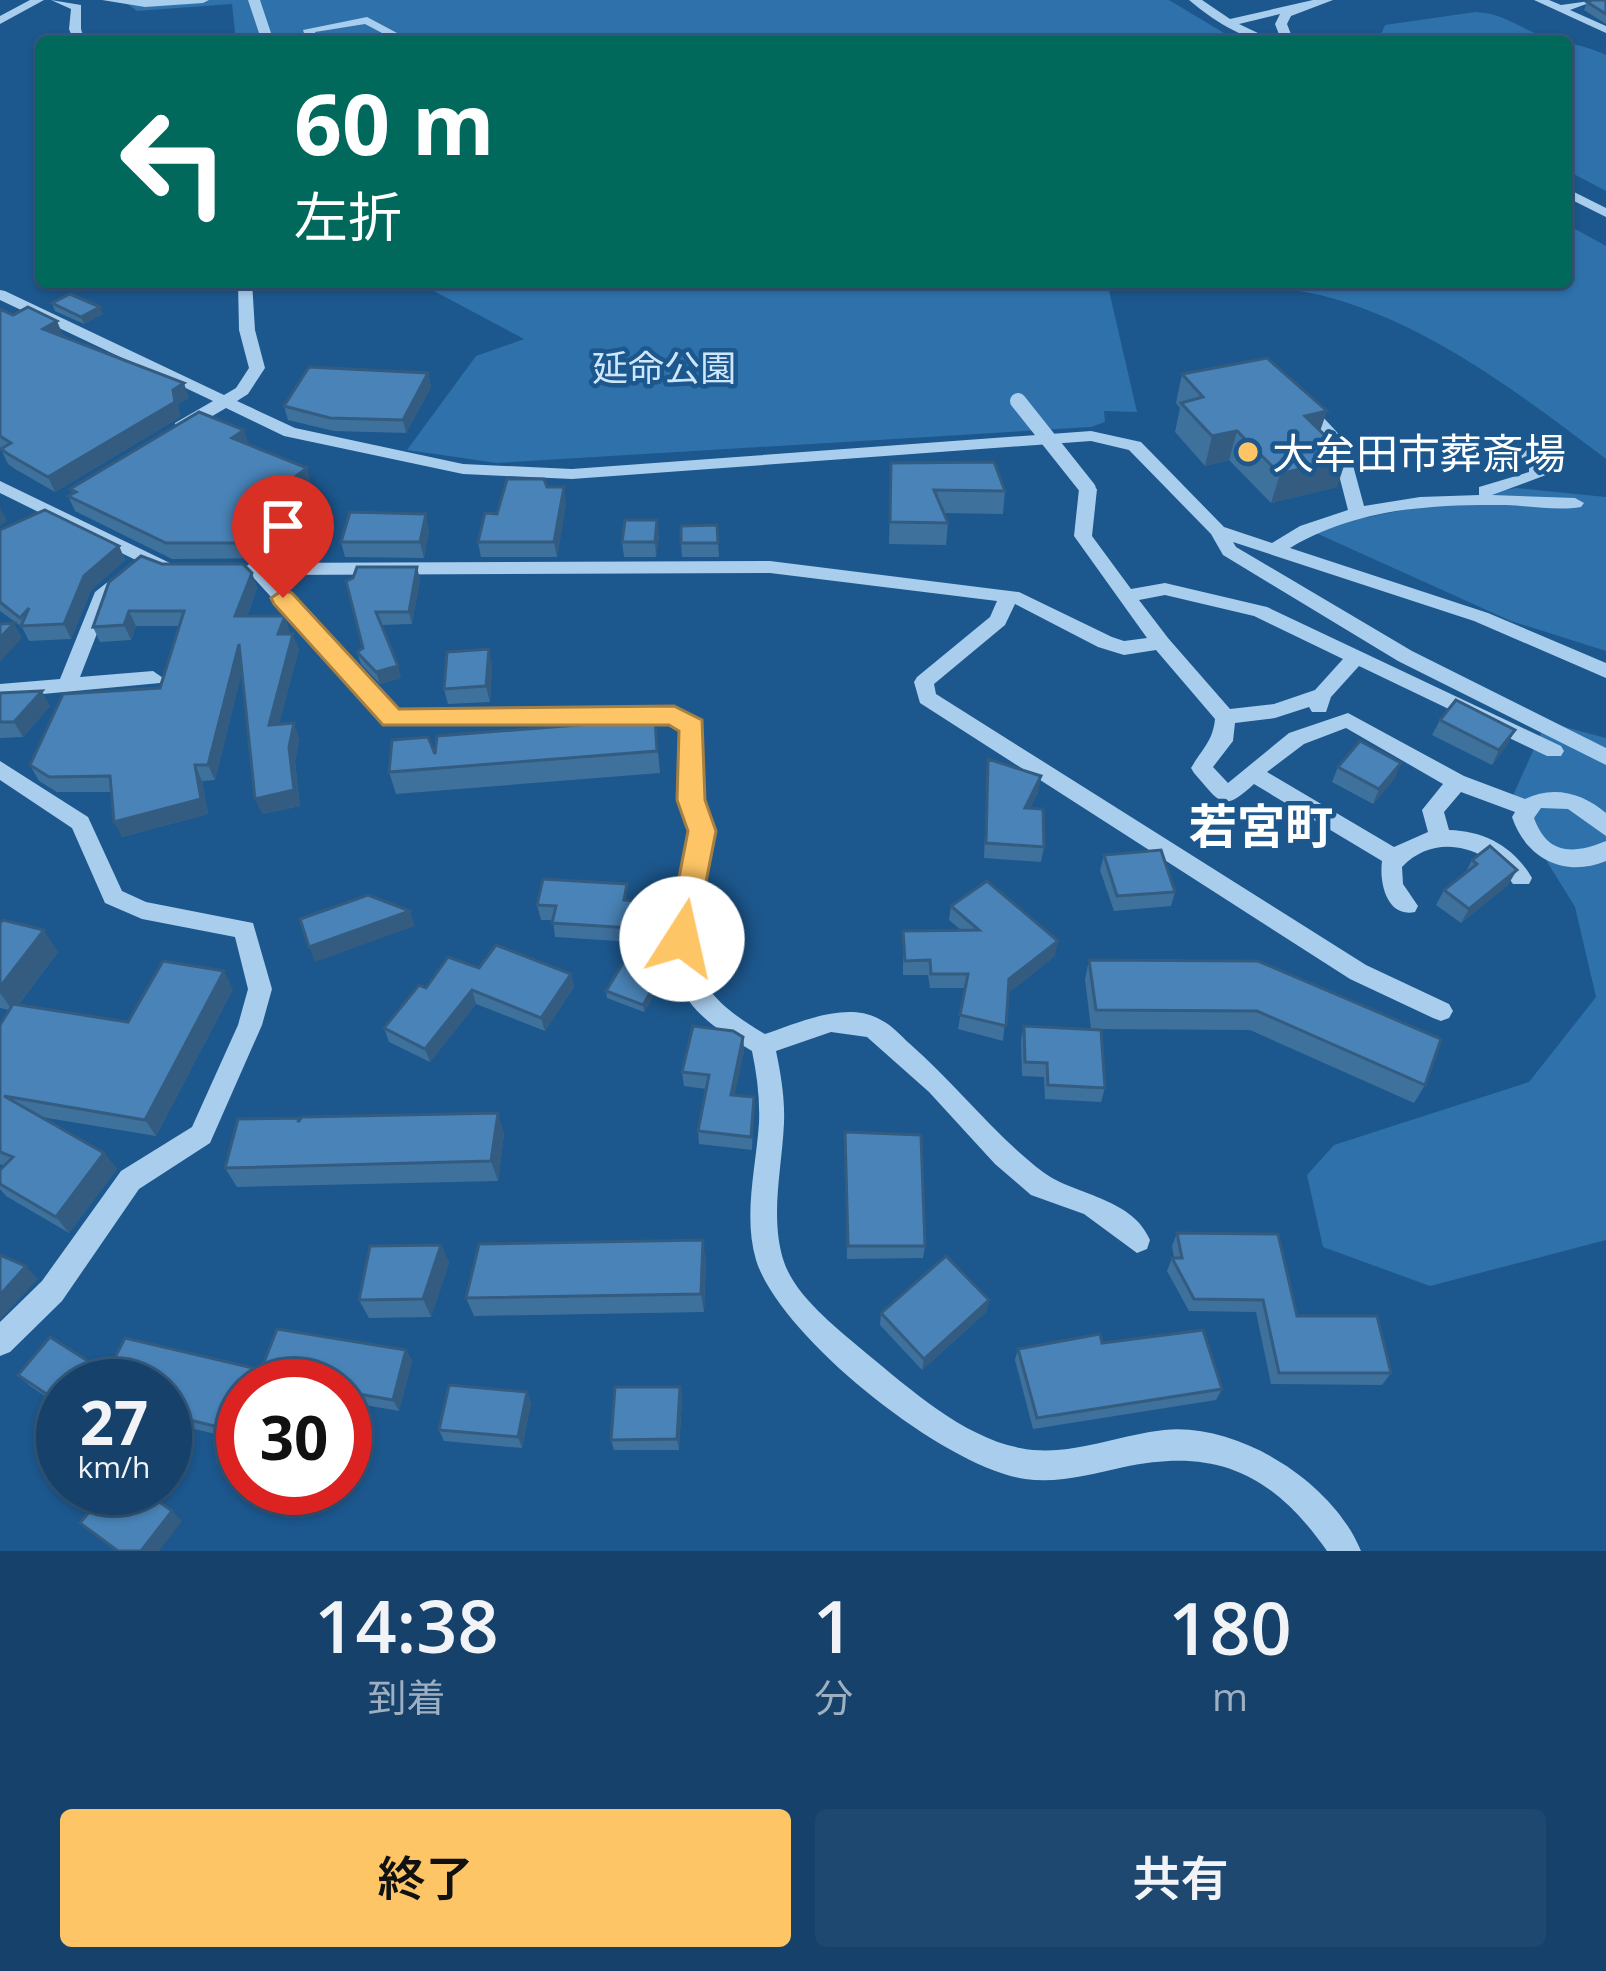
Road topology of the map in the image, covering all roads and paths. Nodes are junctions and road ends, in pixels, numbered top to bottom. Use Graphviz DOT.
graph roads {
  1 [pos="38,0"];
  2 [pos="58,0"];
  3 [pos="81,0"];
  4 [pos="108,0"];
  5 [pos="202,0"];
  6 [pos="254,0"];
  7 [pos="1196,0"];
  8 [pos="1327,0"];
  9 [pos="1540,0"];
  10 [pos="1591,0"];
  11 [pos="1308,4"];
  12 [pos="1560,9"];
  13 [pos="0,21"];
  14 [pos="1228,22"];
  15 [pos="1606,30"];
  16 [pos="78,36"];
  17 [pos="81,36"];
  18 [pos="266,36"];
  19 [pos="311,36"];
  20 [pos="397,36"];
  21 [pos="1258,36"];
  22 [pos="1286,36"];
  23 [pos="1572,195"];
  24 [pos="1606,213"];
  25 [pos="245,288"];
  26 [pos="0,294"];
  27 [pos="1292,394"];
  28 [pos="1018,400"];
  29 [pos="225,401"];
  30 [pos="166,437"];
  31 [pos="1516,444"];
  32 [pos="0,486"];
  33 [pos="69,496"];
  34 [pos="1461,497"];
  35 [pos="1575,503"];
  36 [pos="41,513"];
  37 [pos="1358,515"];
  38 [pos="1218,530"];
  39 [pos="1275,549"];
  40 [pos="145,558"];
  41 [pos="190,569"];
  42 [pos="1127,596"];
  43 [pos="1014,597"];
  44 [pos="1161,643"];
  45 [pos="1357,656"];
  46 [pos="1606,670"];
  47 [pos="153,678"];
  48 [pos="67,685"];
  49 [pos="0,691"];
  50 [pos="1322,695"];
  51 [pos="1225,717"];
  52 [pos="1314,726"];
  53 [pos="1554,752"];
  54 [pos="1606,757"];
  55 [pos="1253,773"];
  56 [pos="2,774"];
  57 [pos="1457,782"];
  58 [pos="1527,808"];
  59 [pos="1606,828"];
  60 [pos="1441,839"];
  61 [pos="1546,850"];
  62 [pos="1606,850"];
  63 [pos="1395,857"];
  64 [pos="1407,906"];
  65 [pos="1441,1011"];
  66 [pos="764,1045"];
  67 [pos="1137,1240"];
  68 [pos="0,1342"];
  69 [pos="1346,1551"];
  1 -- 13 [label="street"];
  2 -- 16 [label="street"];
  3 -- 17 [label="street"];
  4 -- 5 [label="street"];
  6 -- 18 [label="street"];
  7 -- 14 [label="street"];
  8 -- 11 [label="street"];
  9 -- 12 [label="street"];
  10 -- 12 [label="street"];
  11 -- 14 [label="street"];
  11 -- 22 [label="street"];
  12 -- 15 [label="street"];
  14 -- 21 [label="street"];
  19 -- 20 [label="street"];
  23 -- 24 [label="street"];
  25 -- 29 [label="street"];
  26 -- 29 [label="street"];
  27 -- 37 [label="street"];
  28 -- 42 [label="street, bridge"];
  29 -- 30 [label="street"];
  29 -- 38 [label="street"];
  31 -- 34 [label="street"];
  32 -- 36 [label="street"];
  33 -- 36 [label="street"];
  34 -- 35 [label="street"];
  34 -- 37 [label="street"];
  36 -- 40 [label="street"];
  37 -- 39 [label="street"];
  38 -- 39 [label="street"];
  38 -- 54 [label="street"];
  39 -- 46 [label="street"];
  40 -- 41 [label="street"];
  40 -- 48 [label="street"];
  42 -- 44 [label="street"];
  42 -- 45 [label="street"];
  43 -- 44 [label="street"];
  43 -- 65 [label="street"];
  43 -- 66 [label="street"];
  44 -- 51 [label="street"];
  45 -- 50 [label="street"];
  45 -- 53 [label="street"];
  47 -- 48 [label="street"];
  48 -- 49 [label="street"];
  50 -- 51 [label="street"];
  50 -- 52 [label="street"];
  51 -- 55 [label="street"];
  52 -- 55 [label="street"];
  52 -- 57 [label="street"];
  55 -- 63 [label="street"];
  56 -- 68 [label="street"];
  57 -- 58 [label="street"];
  57 -- 60 [label="street"];
  58 -- 59 [label="street"];
  58 -- 61 [label="street"];
  60 -- 61 [label="street"];
  60 -- 63 [label="street"];
  61 -- 62 [label="street"];
  63 -- 64 [label="street"];
  66 -- 67 [label="street"];
  66 -- 69 [label="street"];
}
